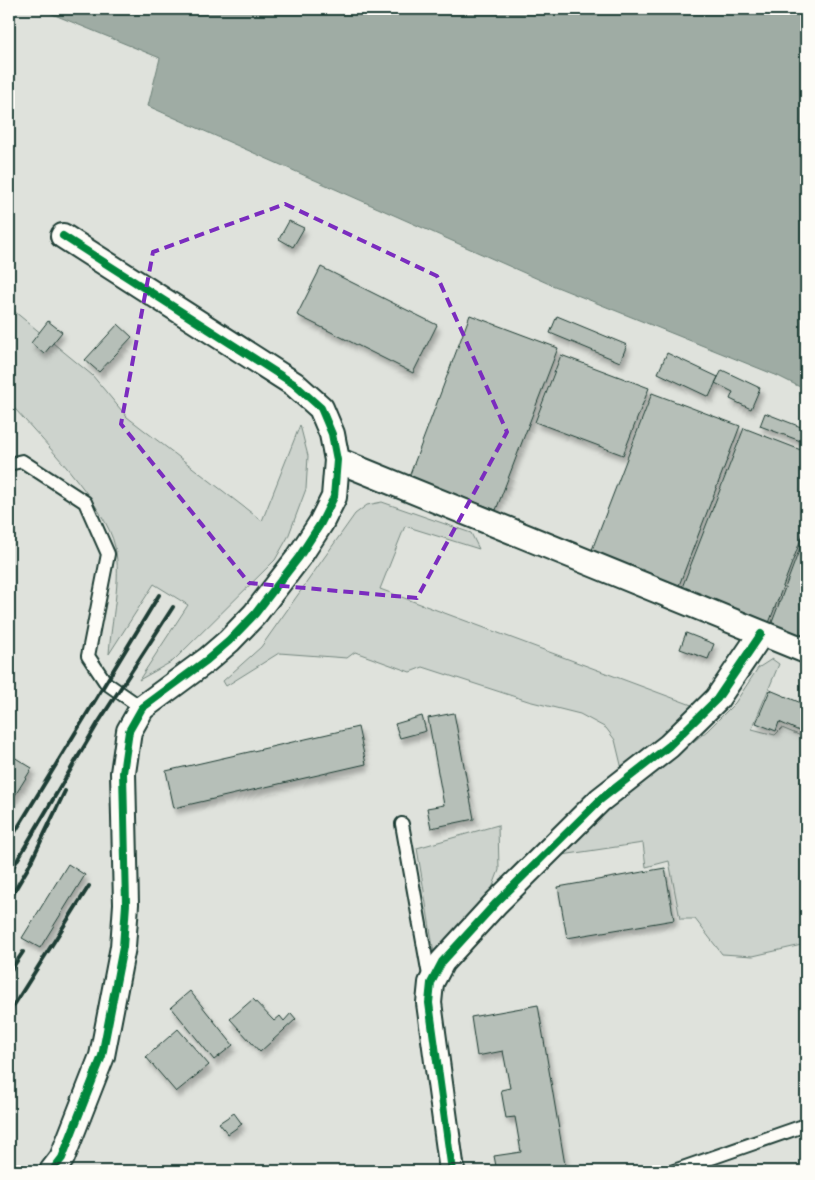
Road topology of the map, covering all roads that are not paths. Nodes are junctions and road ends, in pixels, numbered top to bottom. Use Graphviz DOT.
graph roads {
  1 [pos="63,236"];
  2 [pos="337,460"];
  3 [pos="9,464"];
  4 [pos="762,634"];
  5 [pos="806,651"];
  6 [pos="142,708"];
  7 [pos="402,824"];
  8 [pos="431,983"];
  9 [pos="806,1125"];
  10 [pos="52,1171"];
  11 [pos="452,1171"];
  12 [pos="674,1171"];
  1 -- 2 [label="street"];
  2 -- 4 [label="street"];
  2 -- 6 [label="street"];
  3 -- 6 [label="lane"];
  4 -- 5 [label="street"];
  4 -- 8 [label="street"];
  6 -- 10 [label="street"];
  7 -- 8 [label="lane"];
  8 -- 11 [label="street"];
  9 -- 12 [label="lane"];
}
